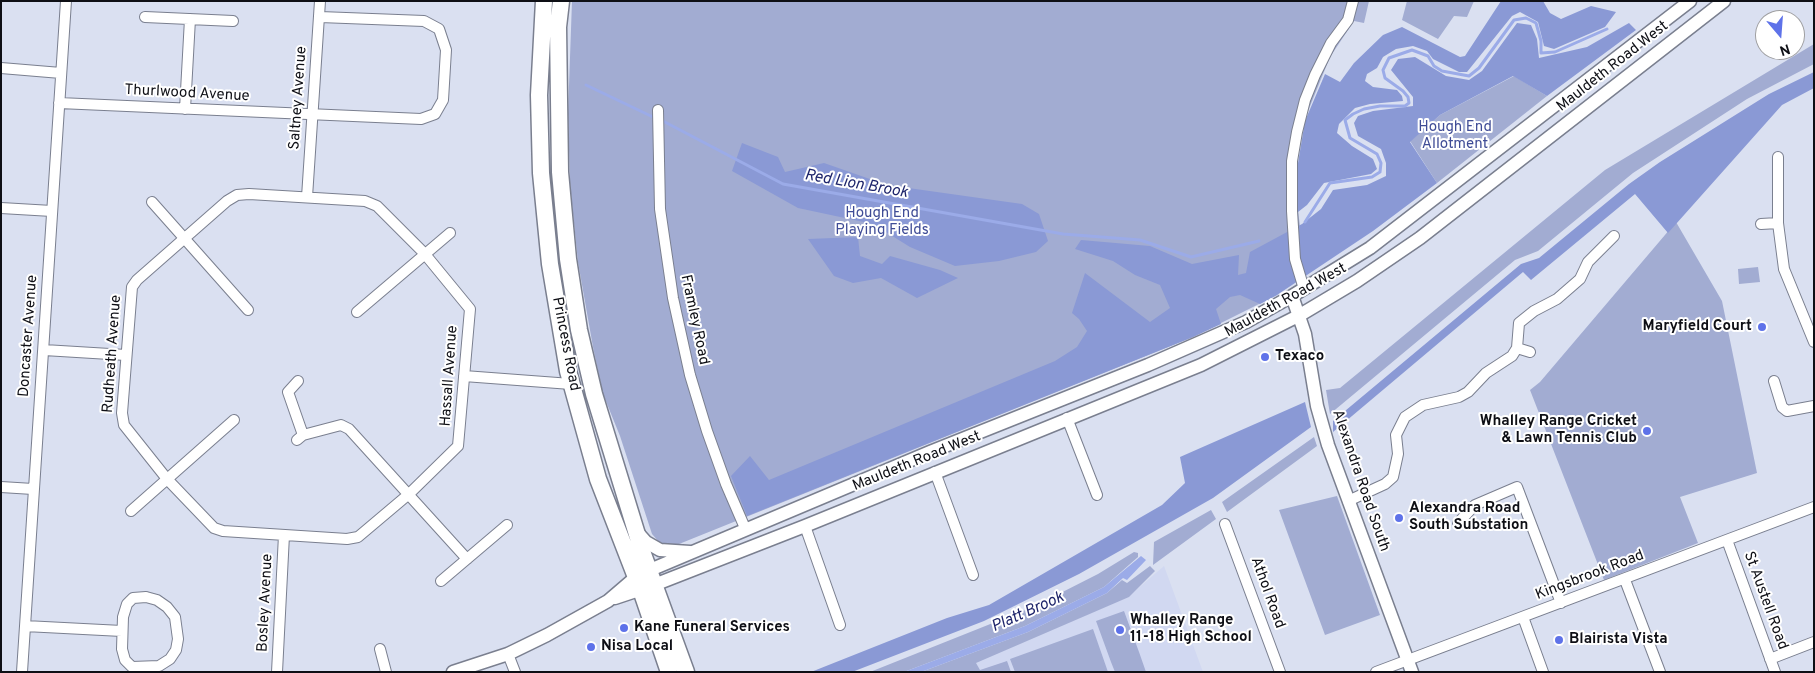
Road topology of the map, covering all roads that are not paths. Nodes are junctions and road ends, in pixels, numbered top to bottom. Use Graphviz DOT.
graph roads {
  1 [pos="66,1"];
  2 [pos="320,1"];
  3 [pos="544,1"];
  4 [pos="561,1"];
  5 [pos="1354,1"];
  6 [pos="1690,1"];
  7 [pos="1724,1"];
  8 [pos="144,17"];
  9 [pos="320,17"];
  10 [pos="190,19"];
  11 [pos="233,21"];
  12 [pos="1,68"];
  13 [pos="61,73"];
  14 [pos="59,103"];
  15 [pos="185,109"];
  16 [pos="658,110"];
  17 [pos="313,114"];
  18 [pos="1778,158"];
  19 [pos="307,197"];
  20 [pos="152,202"];
  21 [pos="1,208"];
  22 [pos="52,211"];
  23 [pos="1778,222"];
  24 [pos="1761,224"];
  25 [pos="450,233"];
  26 [pos="1614,236"];
  27 [pos="183,238"];
  28 [pos="424,254"];
  29 [pos="1304,289"];
  30 [pos="1292,296"];
  31 [pos="248,310"];
  32 [pos="357,312"];
  33 [pos="1300,315"];
  34 [pos="1814,342"];
  35 [pos="1517,348"];
  36 [pos="44,350"];
  37 [pos="1530,352"];
  38 [pos="126,355"];
  39 [pos="464,376"];
  40 [pos="298,381"];
  41 [pos="1774,381"];
  42 [pos="571,384"];
  43 [pos="1814,406"];
  44 [pos="1067,418"];
  45 [pos="234,420"];
  46 [pos="935,472"];
  47 [pos="167,479"];
  48 [pos="1,487"];
  49 [pos="33,489"];
  50 [pos="409,494"];
  51 [pos="1097,496"];
  52 [pos="1348,501"];
  53 [pos="1814,507"];
  54 [pos="797,509"];
  55 [pos="131,511"];
  56 [pos="1458,523"];
  57 [pos="1226,524"];
  58 [pos="507,525"];
  59 [pos="805,526"];
  60 [pos="744,528"];
  61 [pos="638,533"];
  62 [pos="284,536"];
  63 [pos="1726,540"];
  64 [pos="695,552"];
  65 [pos="467,559"];
  66 [pos="973,575"];
  67 [pos="1625,580"];
  68 [pos="441,581"];
  69 [pos="645,581"];
  70 [pos="1561,603"];
  71 [pos="1523,617"];
  72 [pos="840,625"];
  73 [pos="25,626"];
  74 [pos="122,631"];
  75 [pos="1814,642"];
  76 [pos="380,649"];
  77 [pos="508,654"];
  78 [pos="1770,659"];
  79 [pos="1410,666"];
  80 [pos="22,672"];
  81 [pos="277,672"];
  82 [pos="386,672"];
  83 [pos="453,672"];
  84 [pos="515,672"];
  85 [pos="669,672"];
  86 [pos="686,672"];
  87 [pos="1280,672"];
  88 [pos="1376,672"];
  89 [pos="1543,672"];
  90 [pos="1660,672"];
  91 [pos="1775,672"];
  1 -- 13 [label="street, Doncaster Avenue"];
  2 -- 9 [label="street, Saltney Avenue"];
  3 -- 42 [label="highway, Princess Road"];
  4 -- 61 [label="highway, Princess Road"];
  5 -- 29 [label="street"];
  6 -- 29 [label="street, Mauldeth Road West"];
  7 -- 33 [label="street, Mauldeth Road West"];
  8 -- 10 [label="street"];
  9 -- 17 [label="street, Saltney Avenue"];
  9 -- 17 [label="street, Thurlwood Avenue"];
  10 -- 11 [label="street"];
  10 -- 15 [label="street"];
  12 -- 13 [label="street"];
  13 -- 14 [label="street, Doncaster Avenue"];
  14 -- 15 [label="street, Thurlwood Avenue"];
  14 -- 22 [label="street, Doncaster Avenue"];
  15 -- 17 [label="street, Thurlwood Avenue"];
  16 -- 60 [label="street, Framley Road"];
  17 -- 19 [label="street, Saltney Avenue"];
  18 -- 23 [label="street"];
  19 -- 27 [label="street, Rudheath Avenue"];
  19 -- 28 [label="street, Hassall Avenue"];
  20 -- 27 [label="street"];
  21 -- 22 [label="street"];
  22 -- 36 [label="street, Doncaster Avenue"];
  23 -- 24 [label="street"];
  23 -- 34 [label="street"];
  25 -- 28 [label="street"];
  26 -- 35 [label="street"];
  27 -- 31 [label="street"];
  27 -- 38 [label="street, Rudheath Avenue"];
  28 -- 32 [label="street"];
  28 -- 39 [label="street, Hassall Avenue"];
  29 -- 30 [label="street, Mauldeth Road West"];
  30 -- 33 [label="street, Alexandra Road South"];
  30 -- 54 [label="street, Mauldeth Road West"];
  33 -- 44 [label="street, Mauldeth Road West"];
  33 -- 52 [label="street, Alexandra Road South"];
  35 -- 37 [label="street"];
  35 -- 52 [label="street"];
  36 -- 38 [label="street"];
  36 -- 49 [label="street, Doncaster Avenue"];
  38 -- 47 [label="street, Rudheath Avenue"];
  39 -- 42 [label="street"];
  39 -- 50 [label="street, Hassall Avenue"];
  40 -- 50 [label="street"];
  41 -- 43 [label="street"];
  42 -- 69 [label="highway, Princess Road"];
  44 -- 46 [label="street, Mauldeth Road West"];
  44 -- 51 [label="street"];
  45 -- 47 [label="street"];
  46 -- 59 [label="street, Mauldeth Road West"];
  46 -- 66 [label="street"];
  47 -- 55 [label="street"];
  47 -- 62 [label="street, Rudheath Avenue"];
  48 -- 49 [label="street"];
  49 -- 73 [label="street, Doncaster Avenue"];
  50 -- 62 [label="street, Hassall Avenue"];
  50 -- 65 [label="street"];
  52 -- 79 [label="street, Alexandra Road South"];
  53 -- 63 [label="street, Kingsbrook Road"];
  54 -- 59 [label="street"];
  54 -- 64 [label="street, Mauldeth Road West"];
  56 -- 70 [label="street"];
  57 -- 87 [label="street, Athol Road"];
  58 -- 65 [label="street"];
  59 -- 69 [label="street, Mauldeth Road West"];
  59 -- 72 [label="street"];
  61 -- 64 [label="street, Mauldeth Road West"];
  61 -- 69 [label="highway, Princess Road"];
  62 -- 81 [label="street, Bosley Avenue"];
  63 -- 67 [label="street, Kingsbrook Road"];
  63 -- 78 [label="street, St Austell Road"];
  64 -- 69 [label="street, Mauldeth Road West"];
  65 -- 68 [label="street"];
  67 -- 70 [label="street, Kingsbrook Road"];
  67 -- 90 [label="street"];
  69 -- 77 [label="street, Mauldeth Road West"];
  69 -- 85 [label="highway, Princess Road"];
  69 -- 86 [label="highway, Princess Road"];
  70 -- 71 [label="street, Kingsbrook Road"];
  71 -- 79 [label="street, Kingsbrook Road"];
  71 -- 89 [label="street"];
  73 -- 74 [label="street"];
  73 -- 80 [label="street, Doncaster Avenue"];
  74 -- 74 [label="street"];
  75 -- 78 [label="street"];
  76 -- 82 [label="street"];
  77 -- 83 [label="street, Mauldeth Road West"];
  77 -- 84 [label="street"];
  78 -- 91 [label="street, St Austell Road"];
  79 -- 88 [label="street, Kingsbrook Road"];
}
